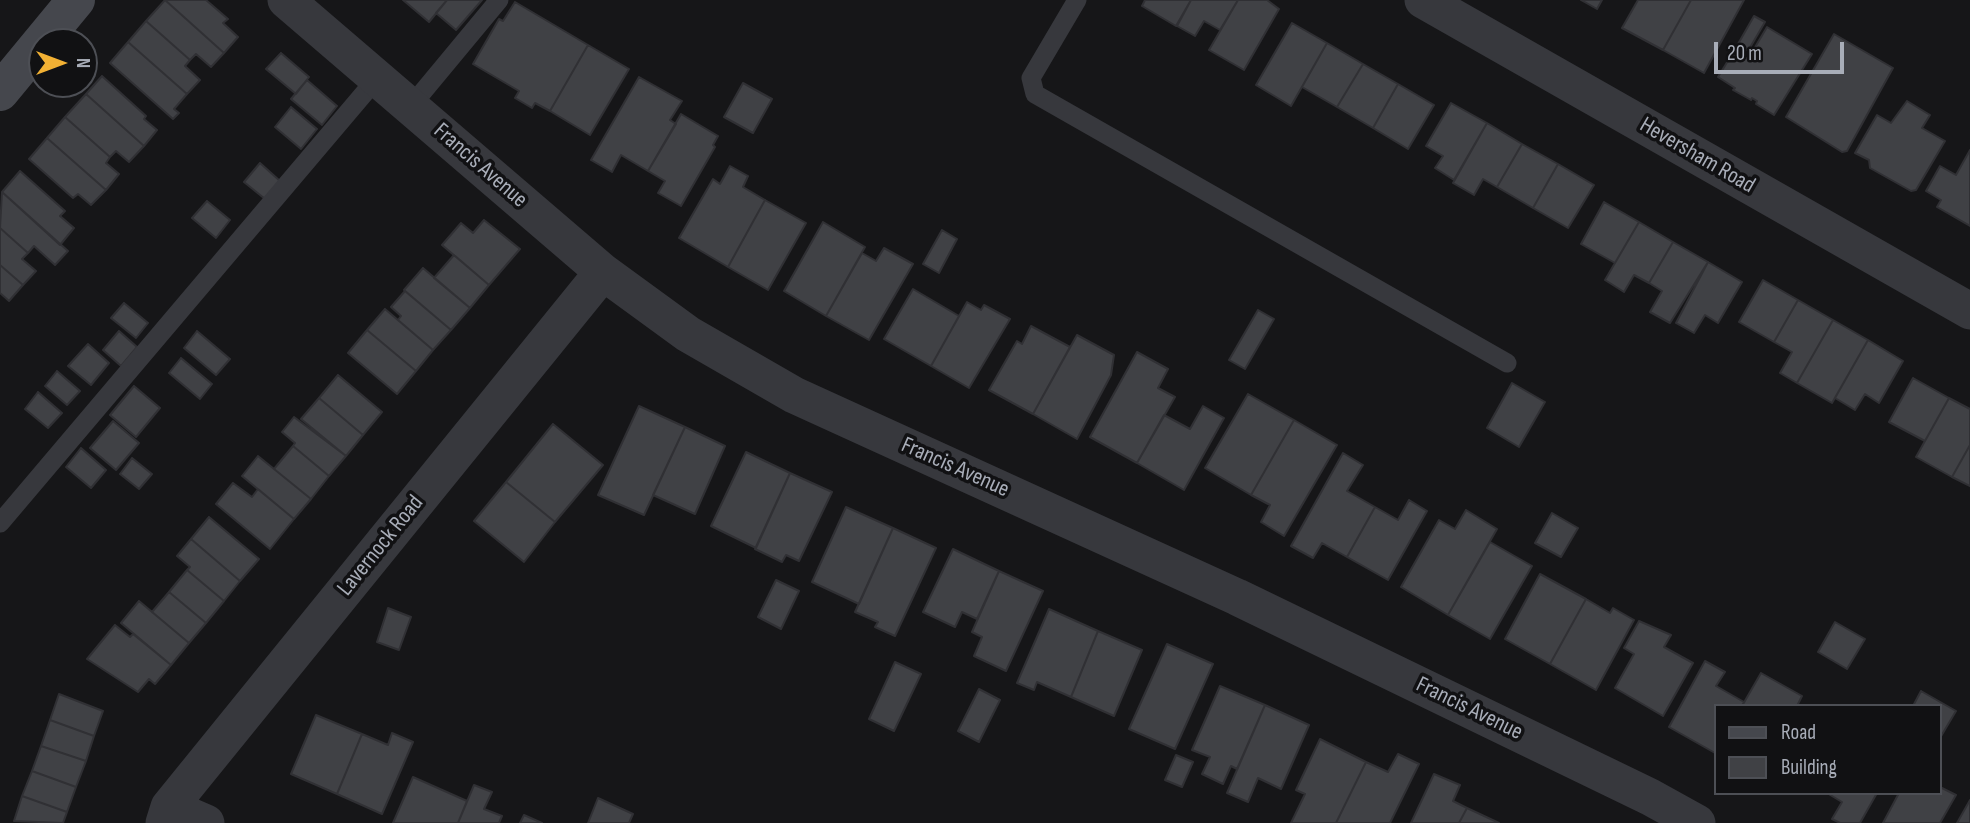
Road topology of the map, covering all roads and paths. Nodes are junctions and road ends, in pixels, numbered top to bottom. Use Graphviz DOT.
graph roads {
  1 [pos="76,0"];
  2 [pos="286,0"];
  3 [pos="499,0"];
  4 [pos="1077,0"];
  5 [pos="1423,0"];
  6 [pos="378,77"];
  7 [pos="0,92"];
  8 [pos="411,106"];
  9 [pos="603,272"];
  10 [pos="1970,311"];
  11 [pos="1507,363"];
  12 [pos="0,523"];
  13 [pos="166,815"];
  14 [pos="205,823"];
  15 [pos="1697,823"];
  1 -- 7 [label="street"];
  2 -- 6 [label="street, Francis Avenue"];
  3 -- 8 [label="lane"];
  4 -- 11 [label="lane"];
  5 -- 10 [label="street, Heversham Road"];
  6 -- 8 [label="street, Francis Avenue"];
  6 -- 12 [label="lane"];
  8 -- 9 [label="street, Francis Avenue"];
  9 -- 13 [label="street, Lavernock Road"];
  9 -- 15 [label="street, Francis Avenue"];
  13 -- 14 [label="street"];
}
